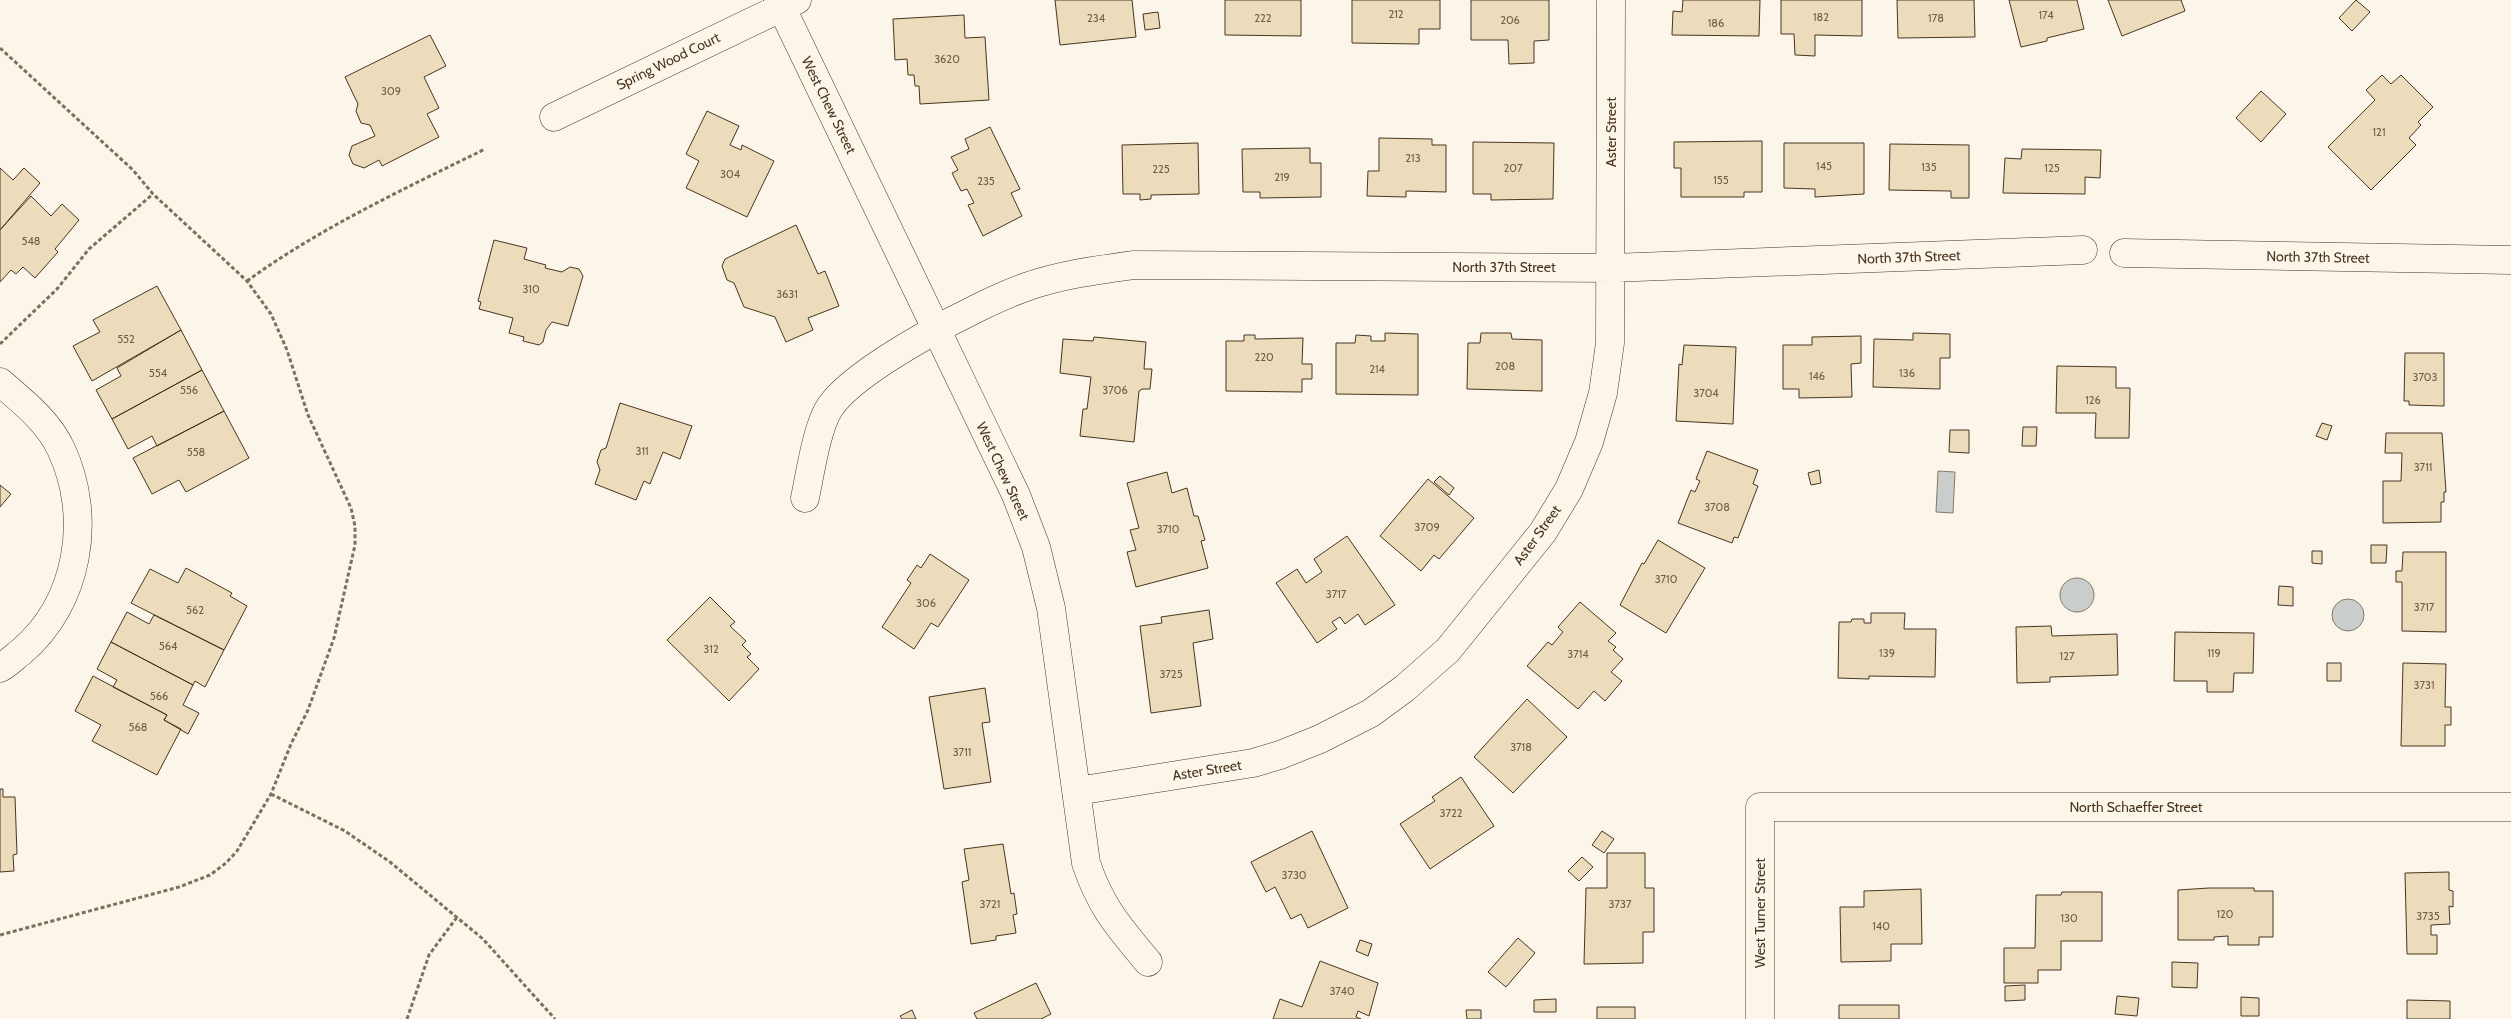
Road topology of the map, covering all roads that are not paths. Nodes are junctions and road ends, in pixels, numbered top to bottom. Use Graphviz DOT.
graph roads {
  1 [pos="1611,0"];
  2 [pos="786,2"];
  3 [pos="554,117"];
  4 [pos="2083,250"];
  5 [pos="2124,253"];
  6 [pos="2511,260"];
  7 [pos="1611,268"];
  8 [pos="937,330"];
  9 [pos="0,382"];
  10 [pos="805,498"];
  11 [pos="0,668"];
  12 [pos="1076,791"];
  13 [pos="1760,807"];
  14 [pos="2511,807"];
  15 [pos="1148,962"];
  16 [pos="1760,1019"];
  1 -- 7 [label="street, Aster Street"];
  2 -- 3 [label="street, Spring Wood Court"];
  2 -- 8 [label="street, West Chew Street"];
  4 -- 7 [label="street, North 37th Street"];
  5 -- 6 [label="street, North 37th Street"];
  7 -- 8 [label="street, North 37th Street"];
  7 -- 12 [label="street, Aster Street"];
  8 -- 10 [label="street, North 37th Street"];
  8 -- 12 [label="street, West Chew Street"];
  9 -- 11 [label="street"];
  12 -- 15 [label="street, West Chew Street"];
  13 -- 14 [label="street, North Schaeffer Street"];
  13 -- 16 [label="street, West Turner Street"];
}
